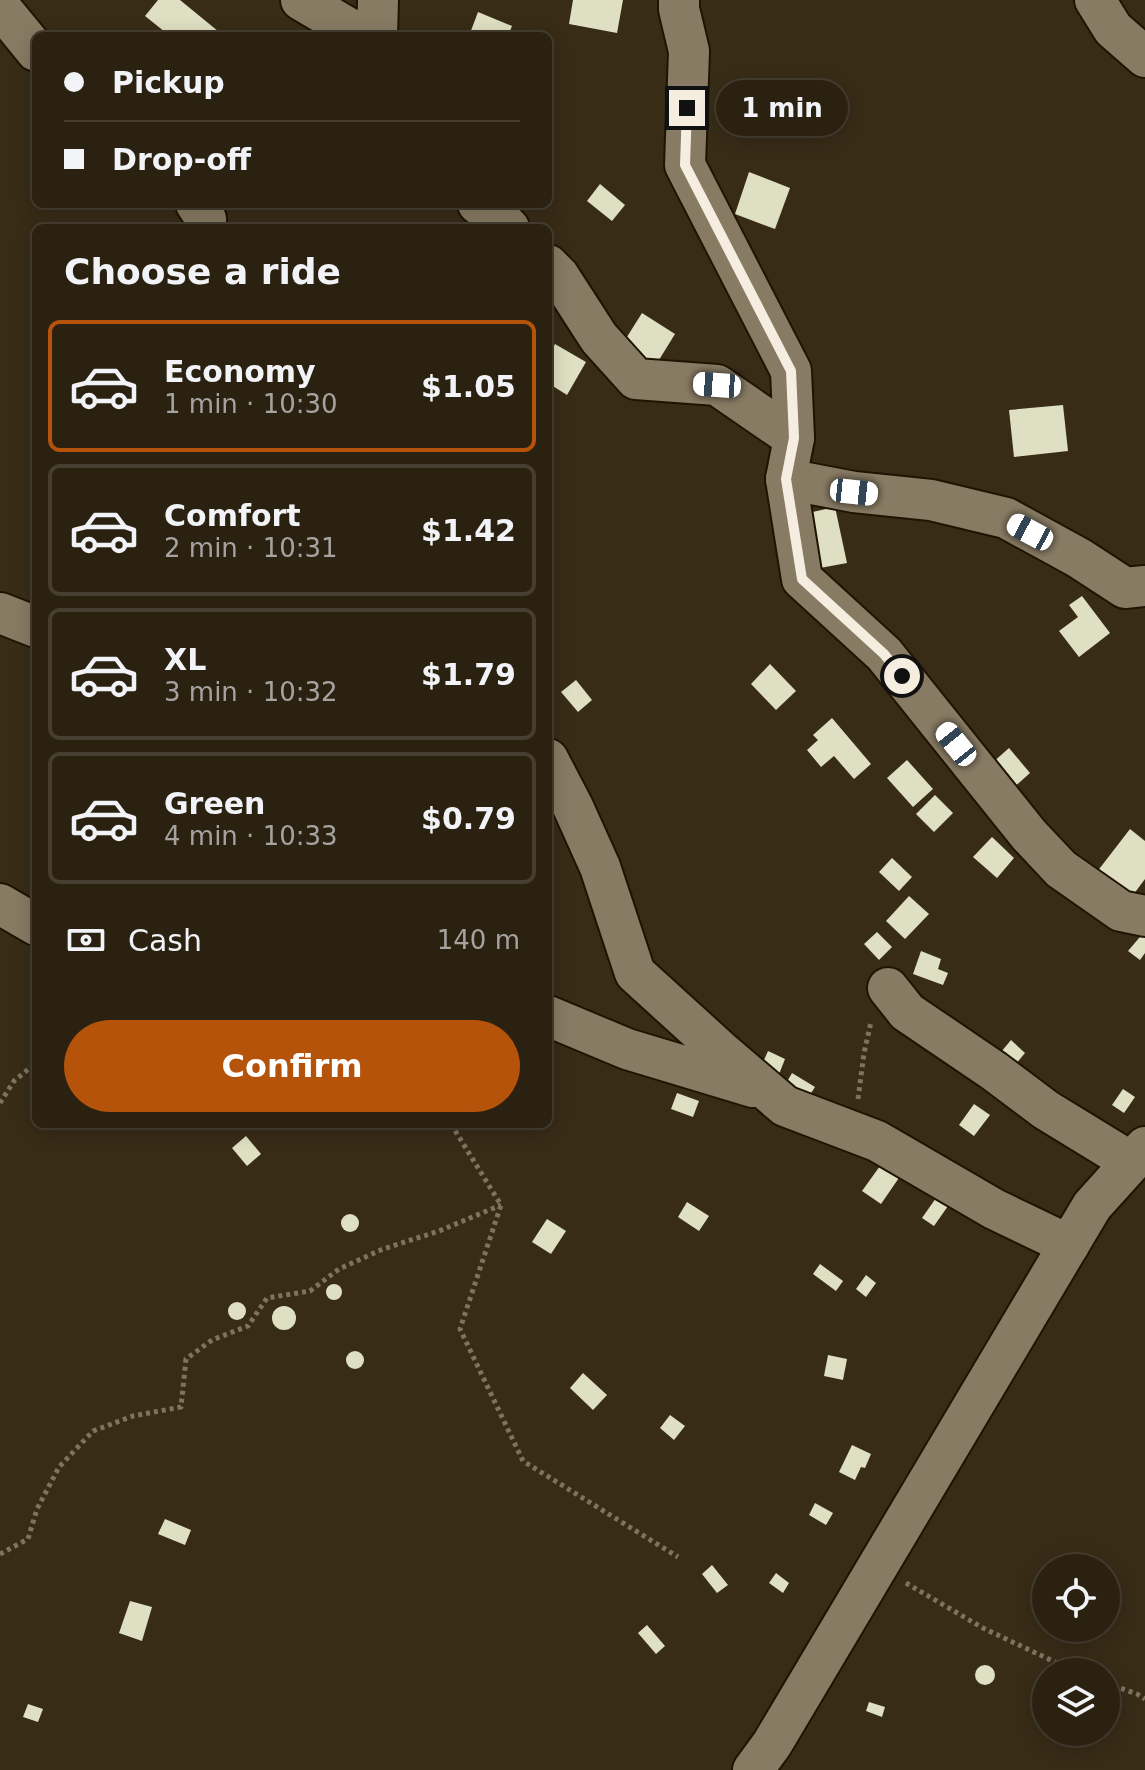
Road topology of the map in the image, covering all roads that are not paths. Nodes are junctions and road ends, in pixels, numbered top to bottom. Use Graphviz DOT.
graph roads {
  1 [pos="301,0"];
  2 [pos="378,0"];
  3 [pos="679,0"];
  4 [pos="1095,0"];
  5 [pos="0,7"];
  6 [pos="355,32"];
  7 [pos="377,32"];
  8 [pos="32,46"];
  9 [pos="1145,57"];
  10 [pos="484,208"];
  11 [pos="505,224"];
  12 [pos="552,269"];
  13 [pos="794,438"];
  14 [pos="786,479"];
  15 [pos="1145,586"];
  16 [pos="0,613"];
  17 [pos="32,625"];
  18 [pos="552,767"];
  19 [pos="0,904"];
  20 [pos="1145,916"];
  21 [pos="32,923"];
  22 [pos="888,988"];
  23 [pos="552,1018"];
  24 [pos="768,1092"];
  25 [pos="1138,1154"];
  26 [pos="1069,1245"];
  27 [pos="753,1770"];
  1 -- 6 [label="street"];
  2 -- 7 [label="street"];
  3 -- 13 [label="street"];
  4 -- 9 [label="street"];
  5 -- 8 [label="street"];
  10 -- 11 [label="street"];
  12 -- 13 [label="street"];
  13 -- 14 [label="street"];
  14 -- 15 [label="street"];
  14 -- 20 [label="street"];
  16 -- 17 [label="street"];
  18 -- 24 [label="street"];
  19 -- 21 [label="street"];
  22 -- 25 [label="street"];
  23 -- 24 [label="street"];
  24 -- 26 [label="street"];
  25 -- 26 [label="street"];
  26 -- 27 [label="street"];
}
